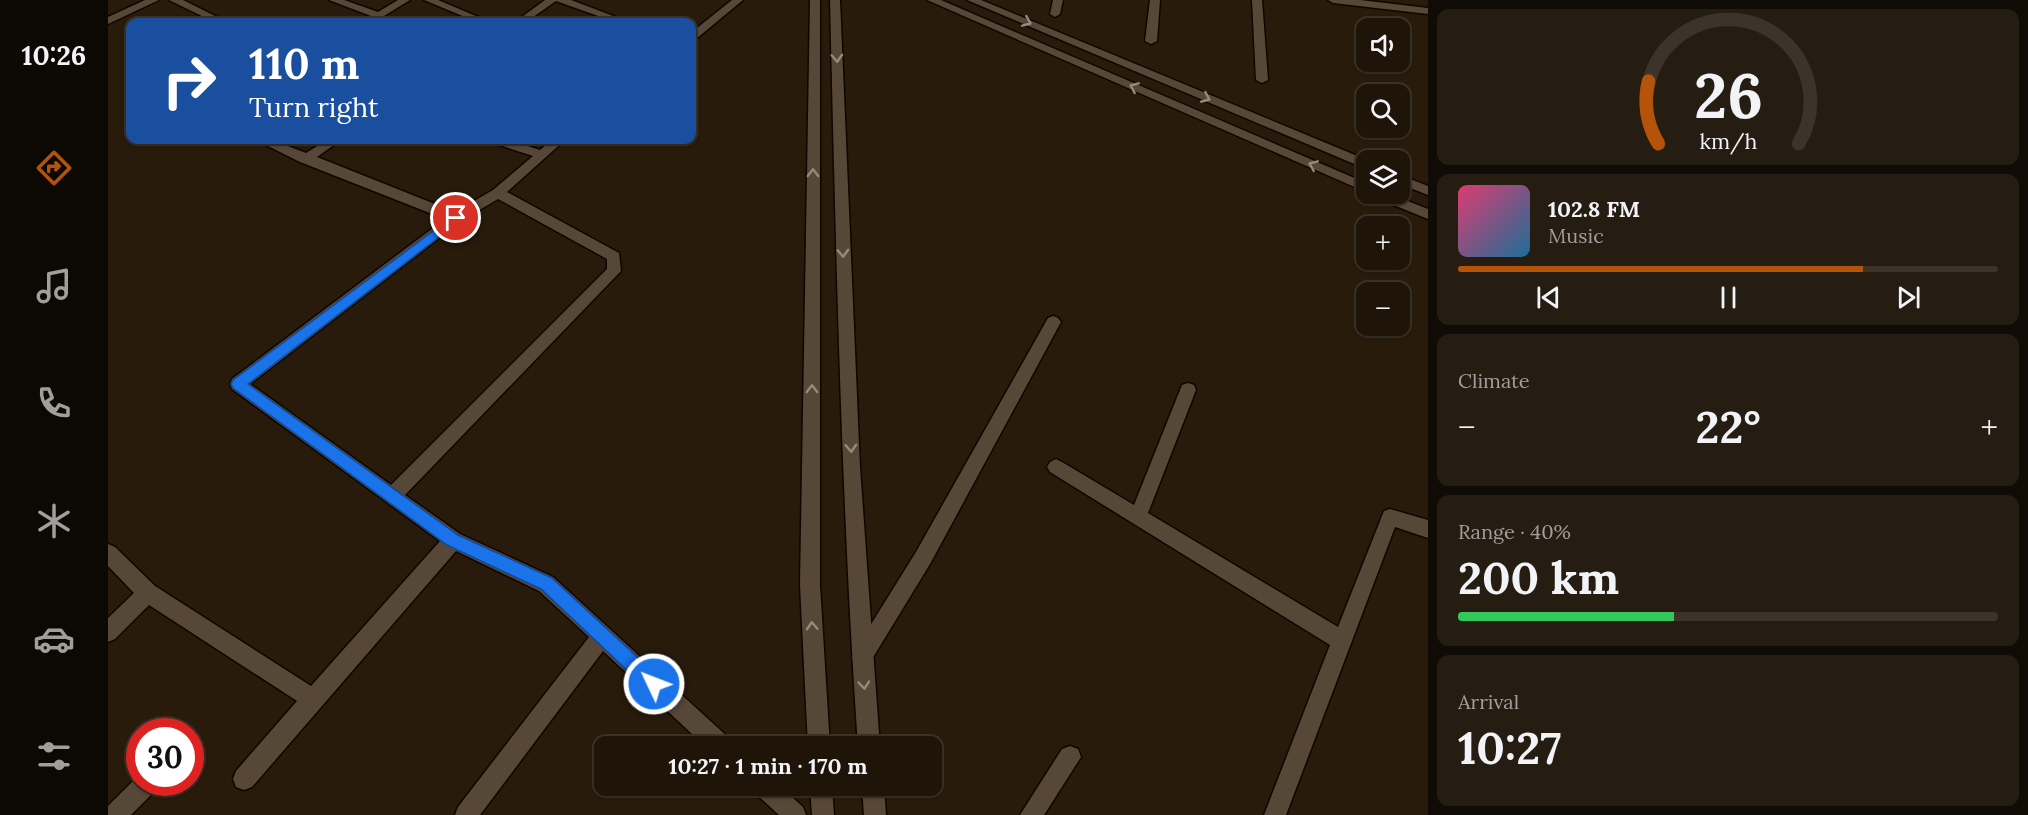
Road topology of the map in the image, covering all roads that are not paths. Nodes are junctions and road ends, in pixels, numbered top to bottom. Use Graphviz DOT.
graph roads {
  1 [pos="154,0"];
  2 [pos="174,0"];
  3 [pos="334,0"];
  4 [pos="405,0"];
  5 [pos="429,0"];
  6 [pos="552,0"];
  7 [pos="561,0"];
  8 [pos="814,0"];
  9 [pos="835,0"];
  10 [pos="932,0"];
  11 [pos="972,0"];
  12 [pos="1058,0"];
  13 [pos="1155,0"];
  14 [pos="1257,0"];
  15 [pos="1333,0"];
  16 [pos="734,1"];
  17 [pos="1428,11"];
  18 [pos="1055,14"];
  19 [pos="213,18"];
  20 [pos="475,18"];
  21 [pos="526,18"];
  22 [pos="613,18"];
  23 [pos="108,21"];
  24 [pos="696,34"];
  25 [pos="1152,41"];
  26 [pos="1262,80"];
  27 [pos="271,144"];
  28 [pos="329,144"];
  29 [pos="509,144"];
  30 [pos="554,144"];
  31 [pos="540,154"];
  32 [pos="305,159"];
  33 [pos="1356,161"];
  34 [pos="1410,183"];
  35 [pos="1356,184"];
  36 [pos="1428,191"];
  37 [pos="498,192"];
  38 [pos="1404,204"];
  39 [pos="1428,214"];
  40 [pos="456,218"];
  41 [pos="1053,322"];
  42 [pos="1188,390"];
  43 [pos="1056,467"];
  44 [pos="392,496"];
  45 [pos="1138,517"];
  46 [pos="1428,529"];
  47 [pos="453,540"];
  48 [pos="108,552"];
  49 [pos="148,593"];
  50 [pos="108,632"];
  51 [pos="602,636"];
  52 [pos="1342,641"];
  53 [pos="862,657"];
  54 [pos="313,699"];
  55 [pos="710,736"];
  56 [pos="818,736"];
  57 [pos="868,736"];
  58 [pos="1070,757"];
  59 [pos="244,779"];
  60 [pos="134,796"];
  61 [pos="775,796"];
  62 [pos="822,796"];
  63 [pos="874,796"];
  64 [pos="115,815"];
  65 [pos="466,815"];
  66 [pos="795,815"];
  67 [pos="823,815"];
  68 [pos="875,815"];
  69 [pos="1031,815"];
  70 [pos="1275,815"];
  1 -- 23 [label="street"];
  2 -- 19 [label="street"];
  3 -- 4 [label="street"];
  5 -- 20 [label="street"];
  6 -- 21 [label="street"];
  7 -- 22 [label="street"];
  56 -- 8 [label="street, one-way"];
  9 -- 53 [label="street, one-way"];
  35 -- 10 [label="street, one-way"];
  11 -- 33 [label="street, one-way"];
  12 -- 18 [label="street"];
  13 -- 25 [label="street"];
  14 -- 26 [label="street"];
  15 -- 17 [label="street"];
  16 -- 24 [label="street"];
  27 -- 32 [label="street"];
  28 -- 32 [label="street"];
  29 -- 31 [label="street"];
  30 -- 31 [label="street"];
  31 -- 37 [label="street"];
  32 -- 40 [label="street"];
  34 -- 36 [label="street"];
  37 -- 40 [label="street"];
  37 -- 44 [label="street"];
  38 -- 39 [label="street"];
  40 -- 44 [label="street"];
  41 -- 53 [label="street"];
  42 -- 45 [label="street"];
  43 -- 45 [label="street"];
  44 -- 47 [label="street"];
  45 -- 52 [label="street"];
  46 -- 52 [label="street"];
  47 -- 51 [label="street"];
  47 -- 54 [label="street"];
  48 -- 49 [label="street"];
  49 -- 50 [label="street"];
  49 -- 54 [label="street"];
  51 -- 55 [label="street"];
  51 -- 65 [label="street"];
  52 -- 70 [label="street"];
  53 -- 57 [label="street, one-way"];
  54 -- 59 [label="street"];
  58 -- 69 [label="street"];
  60 -- 64 [label="street"];
  61 -- 66 [label="street"];
  62 -- 67 [label="street"];
  63 -- 68 [label="street"];
}
